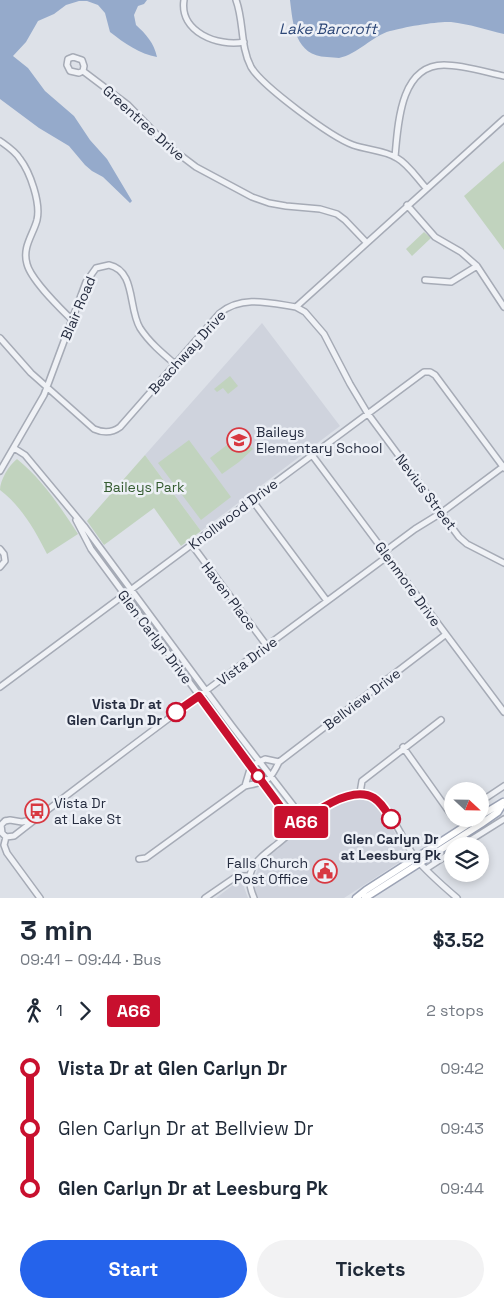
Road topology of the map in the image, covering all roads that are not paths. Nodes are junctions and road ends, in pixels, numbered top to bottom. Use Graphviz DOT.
graph roads {
  1 [pos="184,0"];
  2 [pos="236,0"];
  3 [pos="244,42"];
  4 [pos="83,72"];
  5 [pos="504,76"];
  6 [pos="504,118"];
  7 [pos="0,141"];
  8 [pos="395,157"];
  9 [pos="426,188"];
  10 [pos="407,205"];
  11 [pos="366,242"];
  12 [pos="477,266"];
  13 [pos="425,280"];
  14 [pos="296,306"];
  15 [pos="504,307"];
  16 [pos="72,320"];
  17 [pos="0,338"];
  18 [pos="175,364"];
  19 [pos="47,389"];
  20 [pos="368,414"];
  21 [pos="14,448"];
  22 [pos="312,455"];
  23 [pos="504,467"];
  24 [pos="0,471"];
  25 [pos="252,500"];
  26 [pos="441,513"];
  27 [pos="74,515"];
  28 [pos="192,545"];
  29 [pos="0,549"];
  30 [pos="386,554"];
  31 [pos="504,563"];
  32 [pos="0,568"];
  33 [pos="131,590"];
  34 [pos="124,595"];
  35 [pos="328,601"];
  36 [pos="446,635"];
  37 [pos="267,646"];
  38 [pos="0,687"];
  39 [pos="206,691"];
  40 [pos="199,696"];
  41 [pos="504,712"];
  42 [pos="441,720"];
  43 [pos="403,748"];
  44 [pos="260,761"];
  45 [pos="279,762"];
  46 [pos="251,766"];
  47 [pos="272,777"];
  48 [pos="262,782"];
  49 [pos="245,786"];
  50 [pos="504,786"];
  51 [pos="360,793"];
  52 [pos="489,796"];
  53 [pos="504,802"];
  54 [pos="444,804"];
  55 [pos="489,811"];
  56 [pos="0,816"];
  57 [pos="504,818"];
  58 [pos="35,819"];
  59 [pos="5,821"];
  60 [pos="14,821"];
  61 [pos="303,821"];
  62 [pos="294,828"];
  63 [pos="464,828"];
  64 [pos="16,834"];
  65 [pos="6,837"];
  66 [pos="475,837"];
  67 [pos="444,857"];
  68 [pos="139,859"];
  69 [pos="418,861"];
  70 [pos="426,869"];
  71 [pos="249,876"];
  72 [pos="40,898"];
  73 [pos="205,898"];
  74 [pos="254,898"];
  75 [pos="361,898"];
  76 [pos="457,898"];
  1 -- 3 [label="street"];
  2 -- 3 [label="street"];
  3 -- 8 [label="street"];
  4 -- 11 [label="street, Greentree Drive"];
  5 -- 8 [label="street"];
  6 -- 9 [label="street"];
  7 -- 16 [label="street"];
  8 -- 9 [label="street"];
  9 -- 10 [label="street"];
  10 -- 11 [label="street"];
  10 -- 12 [label="street"];
  11 -- 14 [label="street"];
  12 -- 13 [label="street"];
  12 -- 15 [label="street"];
  14 -- 18 [label="street, Beachway Drive"];
  14 -- 20 [label="street, Nevius Street"];
  16 -- 18 [label="street, Blair Road"];
  16 -- 19 [label="street, Blair Road"];
  17 -- 19 [label="street, Beachway Drive"];
  18 -- 19 [label="street, Beachway Drive"];
  19 -- 21 [label="street, Blair Road"];
  20 -- 22 [label="street, Knollwood Drive"];
  20 -- 23 [label="street, Knollwood Drive"];
  20 -- 26 [label="street, Nevius Street"];
  21 -- 24 [label="street, Blair Road"];
  21 -- 27 [label="street, Glen Carlyn Drive"];
  22 -- 25 [label="street, Knollwood Drive"];
  22 -- 30 [label="street, Glenmore Drive"];
  23 -- 26 [label="street, Vista Drive"];
  25 -- 28 [label="street, Knollwood Drive"];
  25 -- 35 [label="street"];
  26 -- 30 [label="street, Vista Drive"];
  26 -- 31 [label="street, Nevius Street"];
  27 -- 33 [label="street, Glen Carlyn Drive"];
  27 -- 34 [label="street, Glen Carlyn Drive"];
  28 -- 33 [label="street, Knollwood Drive"];
  28 -- 37 [label="street, Haven Place"];
  29 -- 32 [label="street"];
  30 -- 35 [label="street, Vista Drive"];
  30 -- 36 [label="street, Glenmore Drive"];
  33 -- 34 [label="street, Knollwood Drive"];
  33 -- 39 [label="street, Glen Carlyn Drive"];
  34 -- 38 [label="street, Knollwood Drive"];
  34 -- 40 [label="street, Glen Carlyn Drive"];
  35 -- 37 [label="street, Vista Drive"];
  36 -- 41 [label="street, Glenmore Drive"];
  36 -- 45 [label="street, Bellview Drive"];
  37 -- 39 [label="street, Vista Drive"];
  39 -- 40 [label="street, Vista Drive"];
  39 -- 44 [label="street, Glen Carlyn Drive"];
  40 -- 46 [label="street, Glen Carlyn Drive"];
  40 -- 58 [label="street, Vista Drive"];
  42 -- 43 [label="street"];
  43 -- 51 [label="street"];
  43 -- 54 [label="street"];
  44 -- 45 [label="street"];
  44 -- 46 [label="street"];
  44 -- 47 [label="street, Glen Carlyn Drive"];
  45 -- 47 [label="street, Bellview Drive"];
  46 -- 48 [label="street, Glen Carlyn Drive"];
  46 -- 49 [label="street"];
  47 -- 48 [label="street"];
  47 -- 61 [label="street, Glen Carlyn Drive"];
  48 -- 49 [label="street"];
  48 -- 62 [label="street, Glen Carlyn Drive"];
  49 -- 68 [label="street"];
  50 -- 52 [label="street"];
  51 -- 61 [label="street"];
  51 -- 69 [label="street"];
  53 -- 55 [label="main road"];
  53 -- 69 [label="main road"];
  56 -- 59 [label="street"];
  57 -- 66 [label="street"];
  58 -- 60 [label="street"];
  58 -- 64 [label="street, Vista Drive"];
  59 -- 60 [label="street"];
  59 -- 65 [label="street"];
  60 -- 64 [label="street"];
  61 -- 62 [label="street"];
  62 -- 71 [label="street"];
  63 -- 69 [label="main road"];
  64 -- 65 [label="street"];
  65 -- 72 [label="street"];
  67 -- 70 [label="street"];
  69 -- 70 [label="street"];
  69 -- 75 [label="main road"];
  70 -- 76 [label="street"];
  71 -- 73 [label="street"];
  71 -- 74 [label="street"];
}
